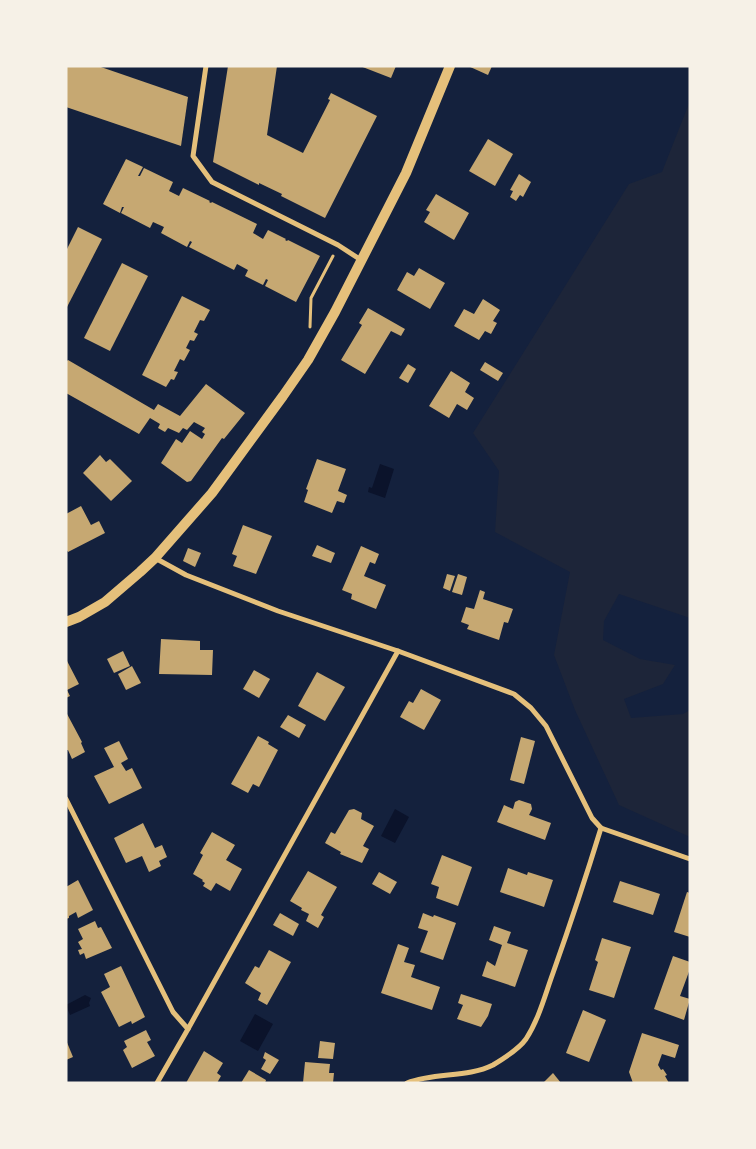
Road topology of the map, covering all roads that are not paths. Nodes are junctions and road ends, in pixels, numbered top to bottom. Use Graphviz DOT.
graph roads {
  1 [pos="206,66"];
  2 [pos="450,66"];
  3 [pos="362,260"];
  4 [pos="154,558"];
  5 [pos="66,622"];
  6 [pos="398,651"];
  7 [pos="66,799"];
  8 [pos="601,828"];
  9 [pos="690,859"];
  10 [pos="188,1029"];
  11 [pos="157,1083"];
  12 [pos="407,1083"];
  1 -- 3 [label="street"];
  2 -- 3 [label="main road"];
  3 -- 4 [label="main road"];
  4 -- 5 [label="main road"];
  4 -- 6 [label="street"];
  6 -- 8 [label="street"];
  6 -- 10 [label="street"];
  7 -- 10 [label="street"];
  8 -- 9 [label="street"];
  8 -- 12 [label="street"];
  10 -- 11 [label="street"];
}
